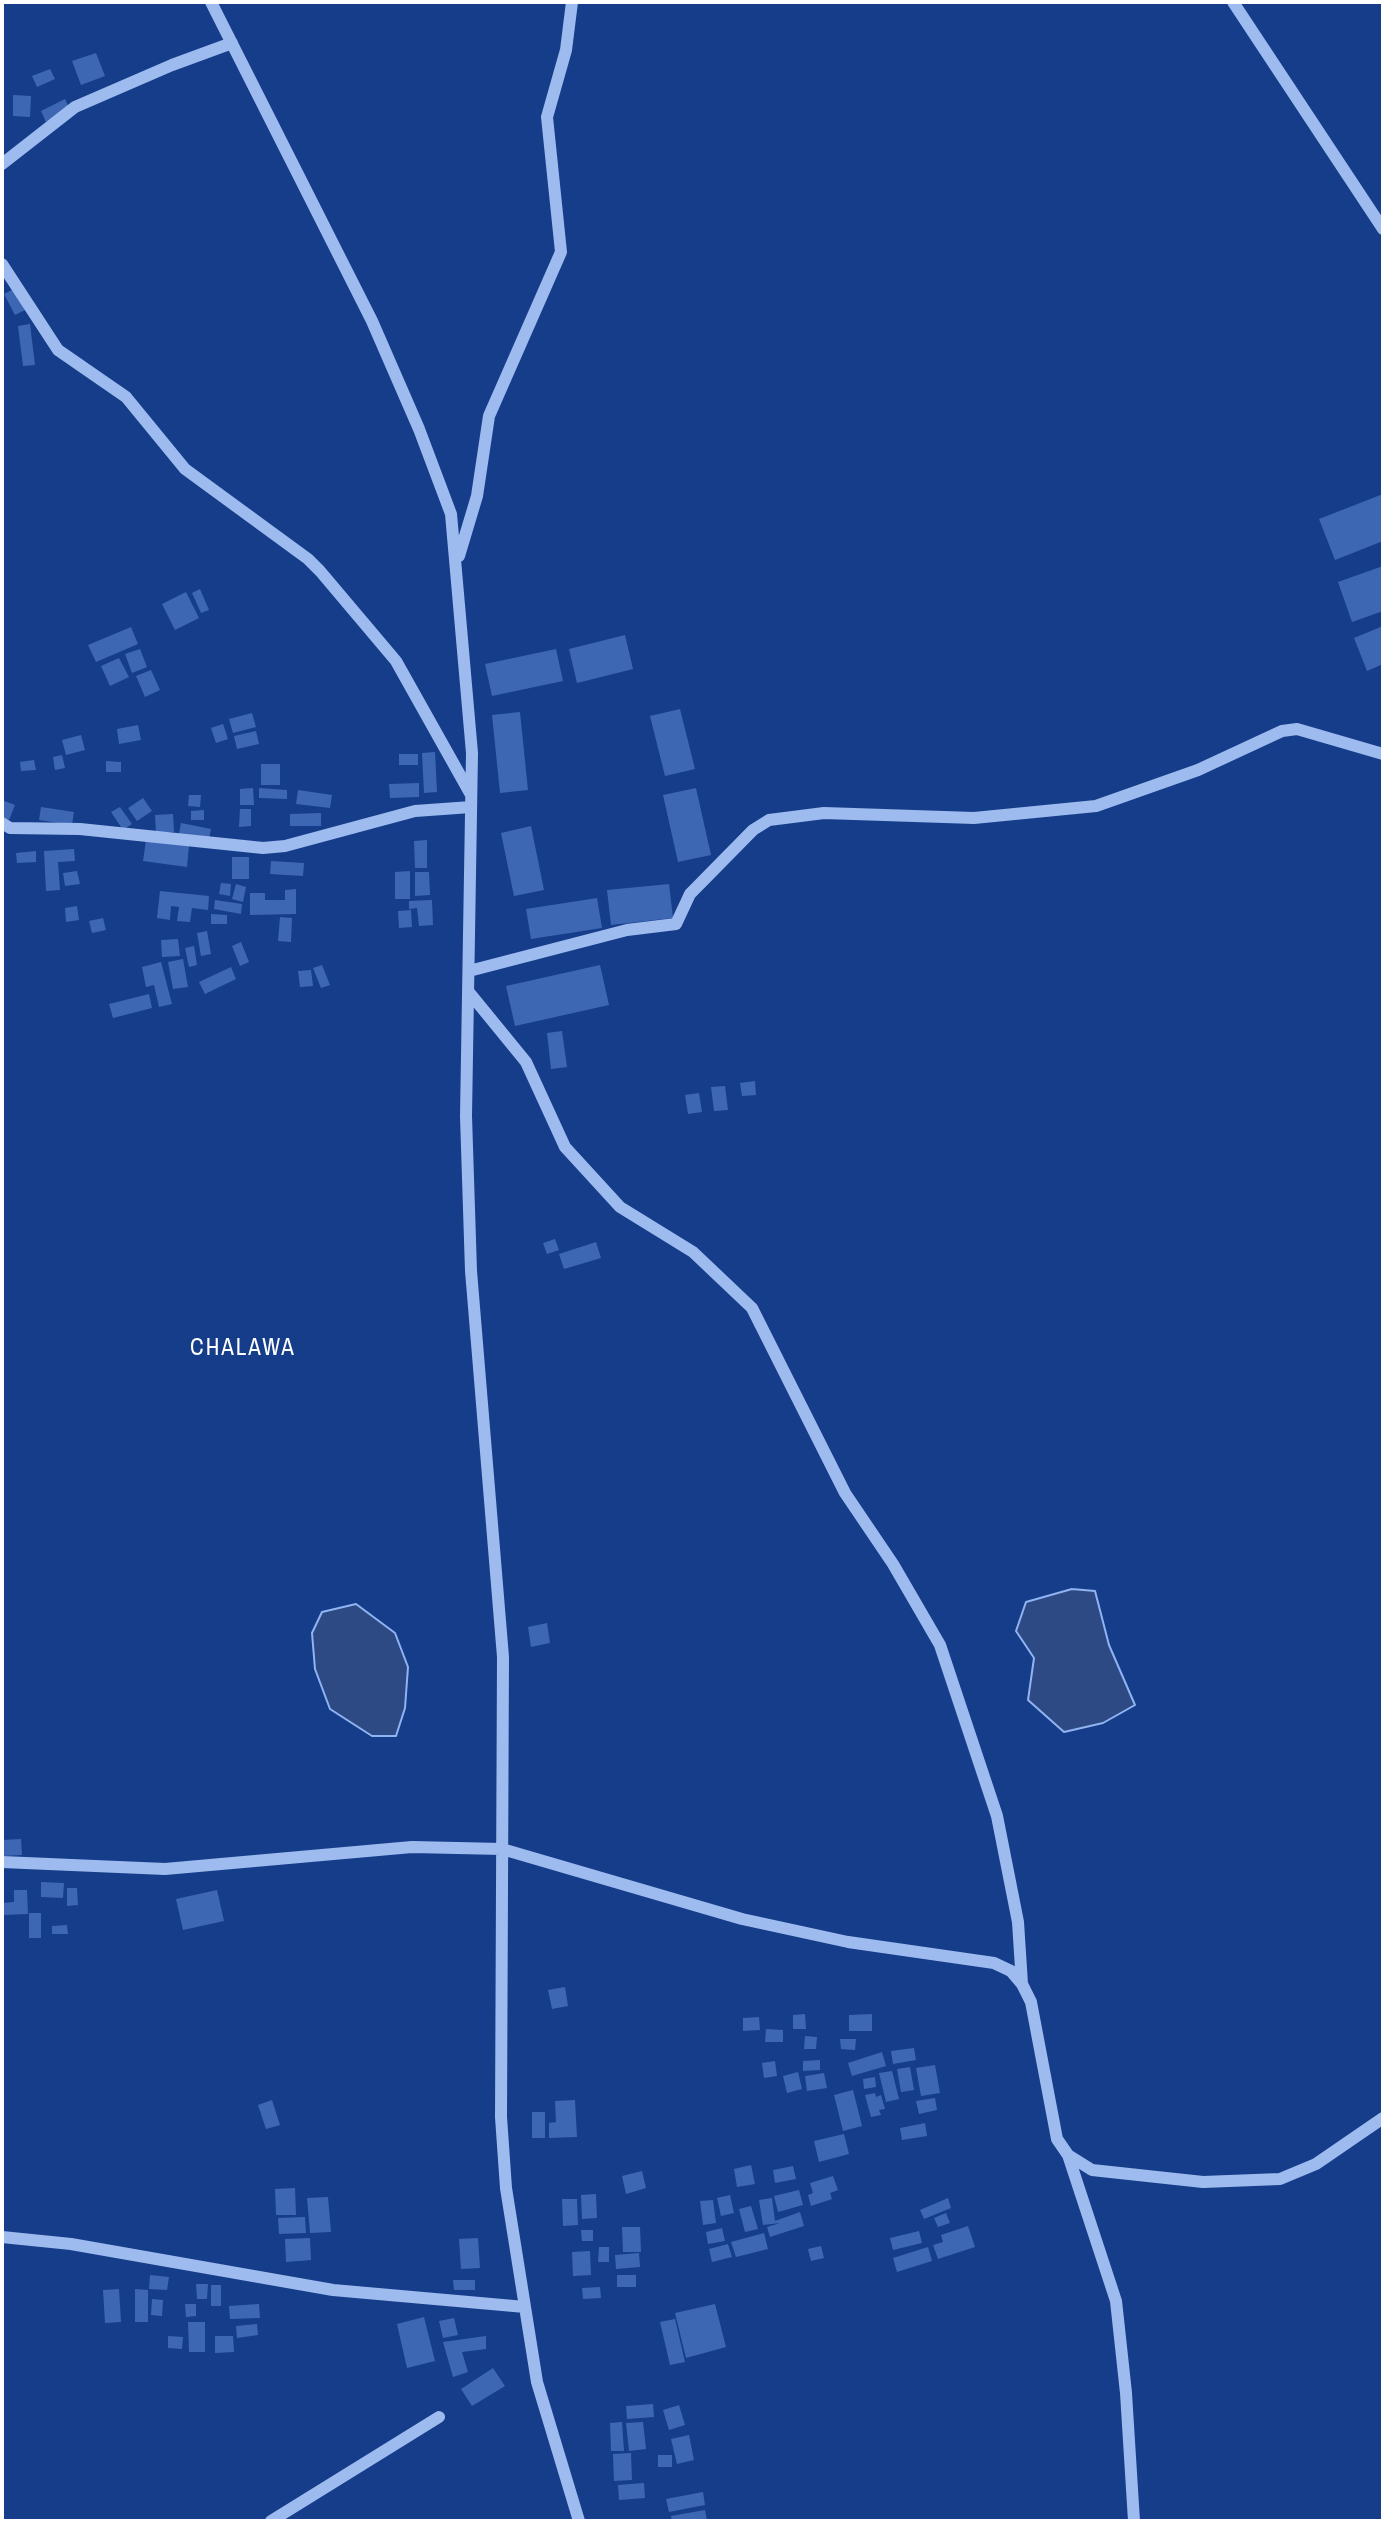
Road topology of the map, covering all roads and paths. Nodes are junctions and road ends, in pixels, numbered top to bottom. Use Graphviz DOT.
graph roads {
  1 [pos="211,2"];
  2 [pos="572,2"];
  3 [pos="1233,2"];
  4 [pos="232,43"];
  5 [pos="2,164"];
  6 [pos="1383,229"];
  7 [pos="2,264"];
  8 [pos="456,563"];
  9 [pos="1383,754"];
  10 [pos="471,801"];
  11 [pos="2,823"];
  12 [pos="469,971"];
  13 [pos="468,991"];
  14 [pos="502,1849"];
  15 [pos="2,1862"];
  16 [pos="1022,1984"];
  17 [pos="1383,2118"];
  18 [pos="1068,2155"];
  19 [pos="2,2238"];
  20 [pos="525,2307"];
  21 [pos="439,2417"];
  22 [pos="271,2521"];
  23 [pos="579,2521"];
  24 [pos="1134,2521"];
  1 -- 4 [label="street"];
  2 -- 8 [label="street"];
  3 -- 6 [label="street"];
  4 -- 5 [label="street"];
  4 -- 8 [label="street"];
  7 -- 10 [label="street"];
  8 -- 10 [label="street"];
  9 -- 12 [label="street"];
  10 -- 11 [label="street"];
  10 -- 12 [label="street"];
  12 -- 13 [label="street"];
  13 -- 14 [label="street"];
  13 -- 16 [label="street"];
  14 -- 15 [label="street"];
  14 -- 16 [label="street"];
  14 -- 20 [label="street"];
  16 -- 18 [label="street"];
  17 -- 18 [label="street"];
  18 -- 24 [label="street"];
  19 -- 20 [label="street"];
  20 -- 23 [label="street"];
  21 -- 22 [label="street"];
}
